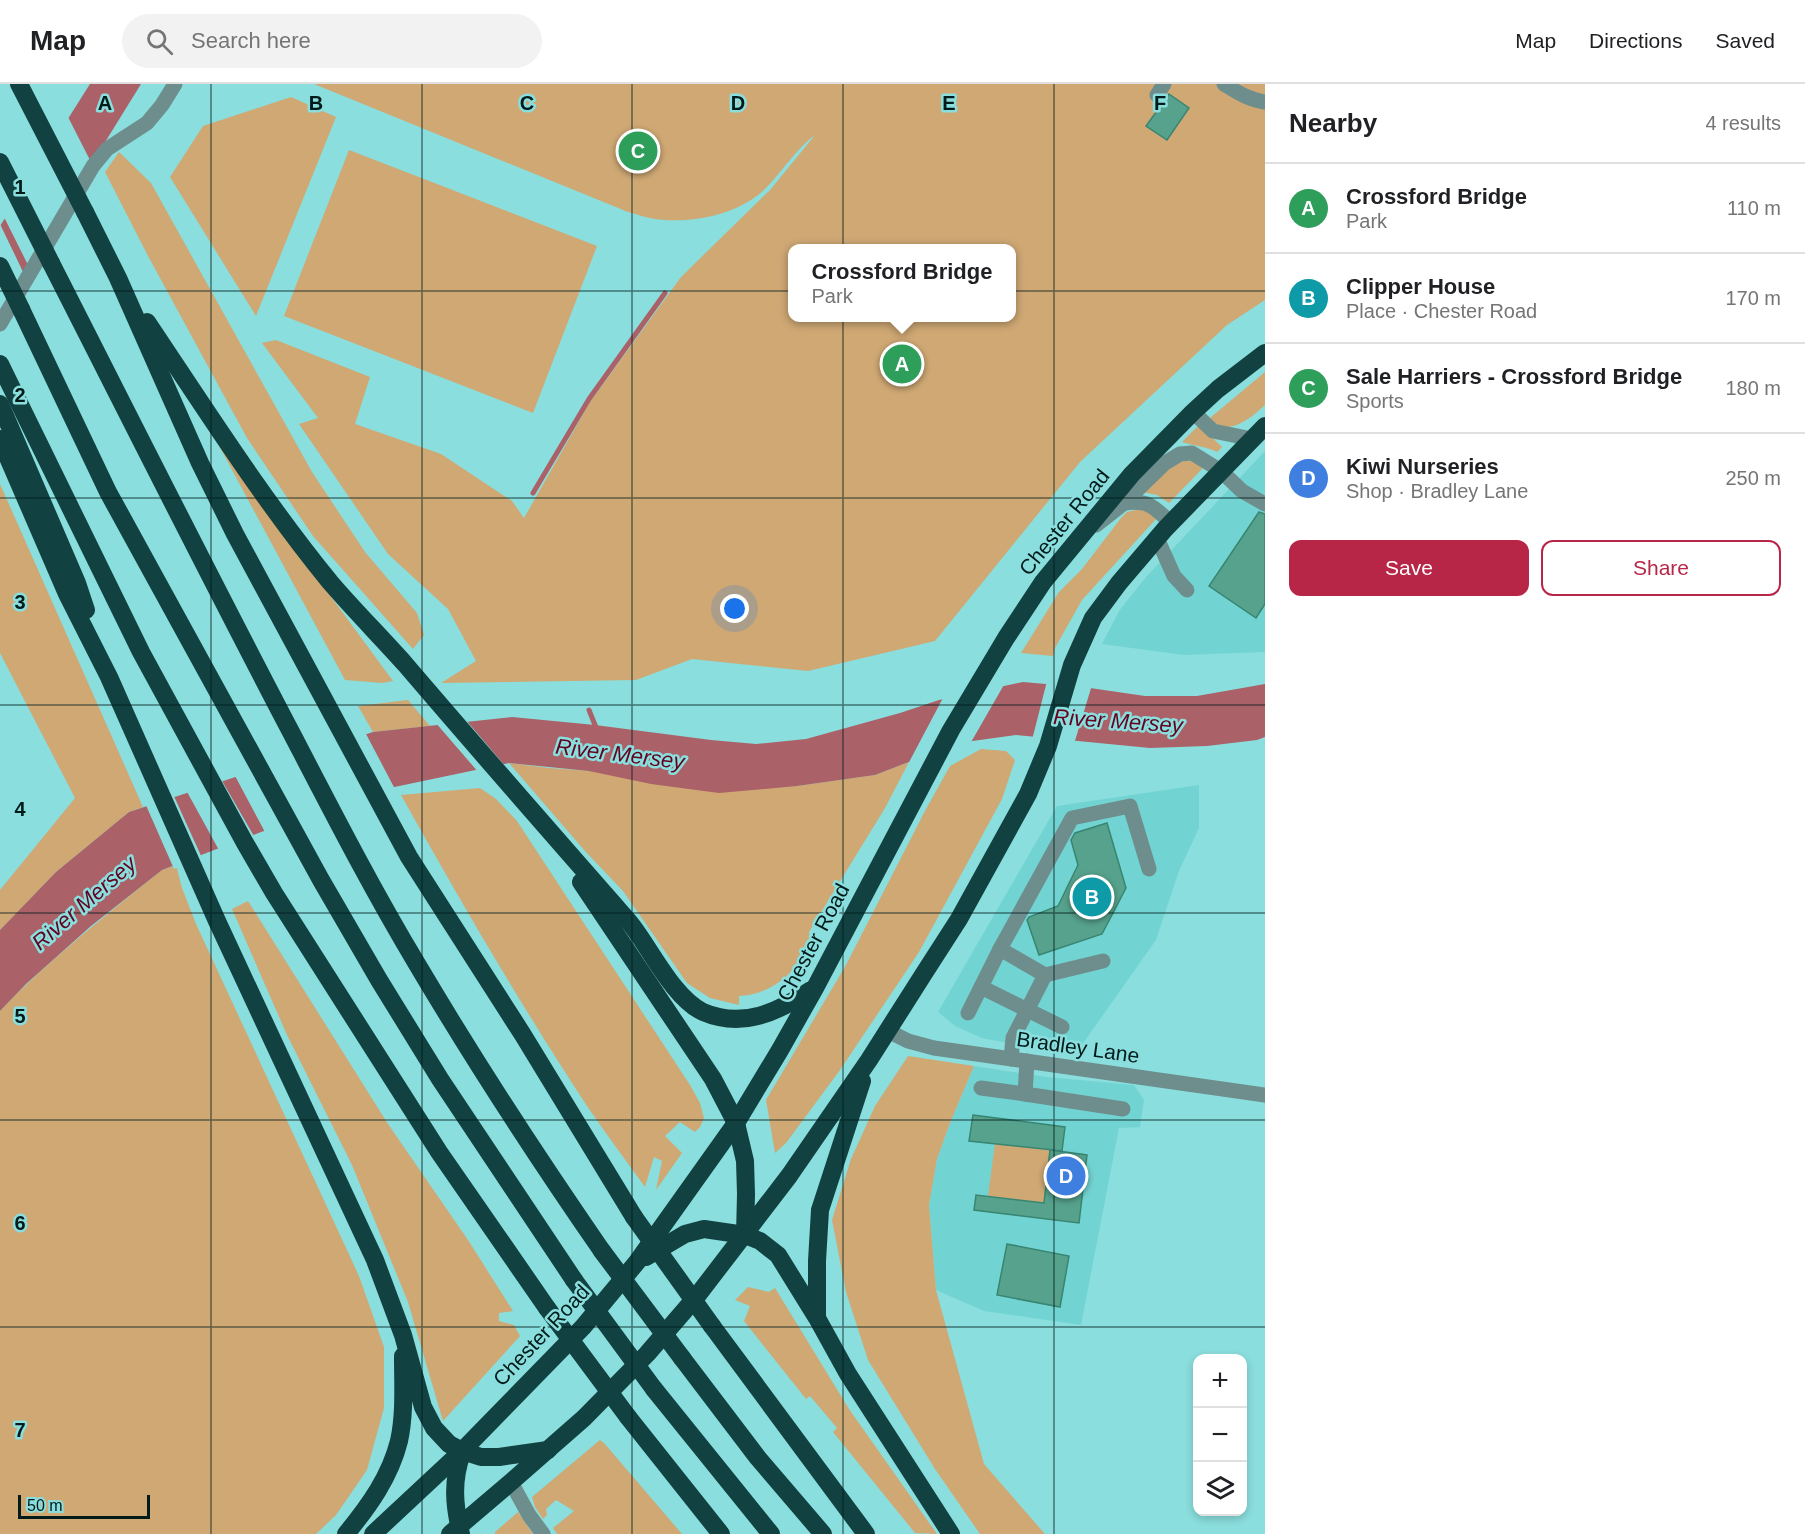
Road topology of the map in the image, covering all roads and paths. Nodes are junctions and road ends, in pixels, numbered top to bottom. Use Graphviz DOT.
graph roads {
  1 [pos="19,84"];
  2 [pos="175,84"];
  3 [pos="1224,84"];
  4 [pos="1265,102"];
  5 [pos="0,162"];
  6 [pos="0,266"];
  7 [pos="118,278"];
  8 [pos="0,324"];
  9 [pos="1265,353"];
  10 [pos="0,364"];
  11 [pos="0,404"];
  12 [pos="1193,412"];
  13 [pos="1265,426"];
  14 [pos="0,438"];
  15 [pos="1252,438"];
  16 [pos="1221,471"];
  17 [pos="1124,503"];
  18 [pos="1265,504"];
  19 [pos="1171,523"];
  20 [pos="1080,537"];
  21 [pos="1157,538"];
  22 [pos="1187,590"];
  23 [pos="109,677"];
  24 [pos="548,831"];
  25 [pos="1149,869"];
  26 [pos="1000,950"];
  27 [pos="1103,961"];
  28 [pos="1045,975"];
  29 [pos="981,987"];
  30 [pos="815,988"];
  31 [pos="1027,1009"];
  32 [pos="968,1013"];
  33 [pos="1062,1027"];
  34 [pos="888,1031"];
  35 [pos="1011,1059"];
  36 [pos="869,1060"];
  37 [pos="1027,1061"];
  38 [pos="981,1088"];
  39 [pos="1025,1094"];
  40 [pos="1265,1095"];
  41 [pos="1123,1109"];
  42 [pos="736,1123"];
  43 [pos="745,1235"];
  44 [pos="637,1263"];
  45 [pos="817,1318"];
  46 [pos="404,1335"];
  47 [pos="548,1450"];
  48 [pos="462,1451"];
  49 [pos="511,1482"];
  50 [pos="457,1532"];
  51 [pos="346,1534"];
  52 [pos="373,1534"];
  53 [pos="543,1534"];
  54 [pos="721,1534"];
  55 [pos="771,1534"];
  56 [pos="823,1534"];
  57 [pos="866,1534"];
  58 [pos="951,1534"];
  1 -- 7 [label="highway, bridge"];
  2 -- 8 [label="street"];
  3 -- 4 [label="street"];
  5 -- 56 [label="highway, bridge"];
  6 -- 55 [label="highway, bridge"];
  7 -- 24 [label="highway"];
  7 -- 57 [label="highway, bridge"];
  9 -- 12 [label="highway, Chester Road"];
  10 -- 54 [label="highway, bridge"];
  11 -- 23 [label="highway"];
  12 -- 15 [label="street"];
  12 -- 20 [label="highway, Chester Road"];
  13 -- 15 [label="highway"];
  14 -- 23 [label="highway"];
  15 -- 16 [label="highway"];
  16 -- 17 [label="street"];
  16 -- 18 [label="street"];
  16 -- 19 [label="highway"];
  17 -- 19 [label="street"];
  17 -- 20 [label="street"];
  19 -- 21 [label="highway"];
  20 -- 30 [label="highway, Chester Road"];
  21 -- 22 [label="street"];
  21 -- 34 [label="highway"];
  23 -- 46 [label="highway"];
  24 -- 30 [label="highway"];
  24 -- 42 [label="highway"];
  25 -- 26 [label="street"];
  26 -- 28 [label="street"];
  26 -- 29 [label="street"];
  27 -- 28 [label="street"];
  28 -- 31 [label="street"];
  29 -- 31 [label="street"];
  29 -- 32 [label="street"];
  30 -- 42 [label="highway, Chester Road"];
  31 -- 33 [label="street"];
  31 -- 35 [label="street"];
  34 -- 35 [label="street, Bradley Lane"];
  34 -- 36 [label="highway"];
  35 -- 37 [label="street, Bradley Lane"];
  36 -- 43 [label="highway"];
  36 -- 45 [label="highway"];
  37 -- 39 [label="street"];
  37 -- 40 [label="street, Bradley Lane"];
  38 -- 39 [label="street"];
  39 -- 41 [label="street"];
  42 -- 43 [label="highway"];
  42 -- 44 [label="highway, Chester Road"];
  43 -- 44 [label="highway"];
  43 -- 45 [label="highway"];
  43 -- 47 [label="highway"];
  44 -- 48 [label="highway, Chester Road"];
  45 -- 58 [label="highway"];
  46 -- 48 [label="highway"];
  46 -- 51 [label="highway"];
  47 -- 48 [label="highway"];
  47 -- 49 [label="highway"];
  48 -- 50 [label="highway"];
  48 -- 52 [label="highway, Chester Road"];
  49 -- 50 [label="highway"];
  49 -- 53 [label="street"];
}
